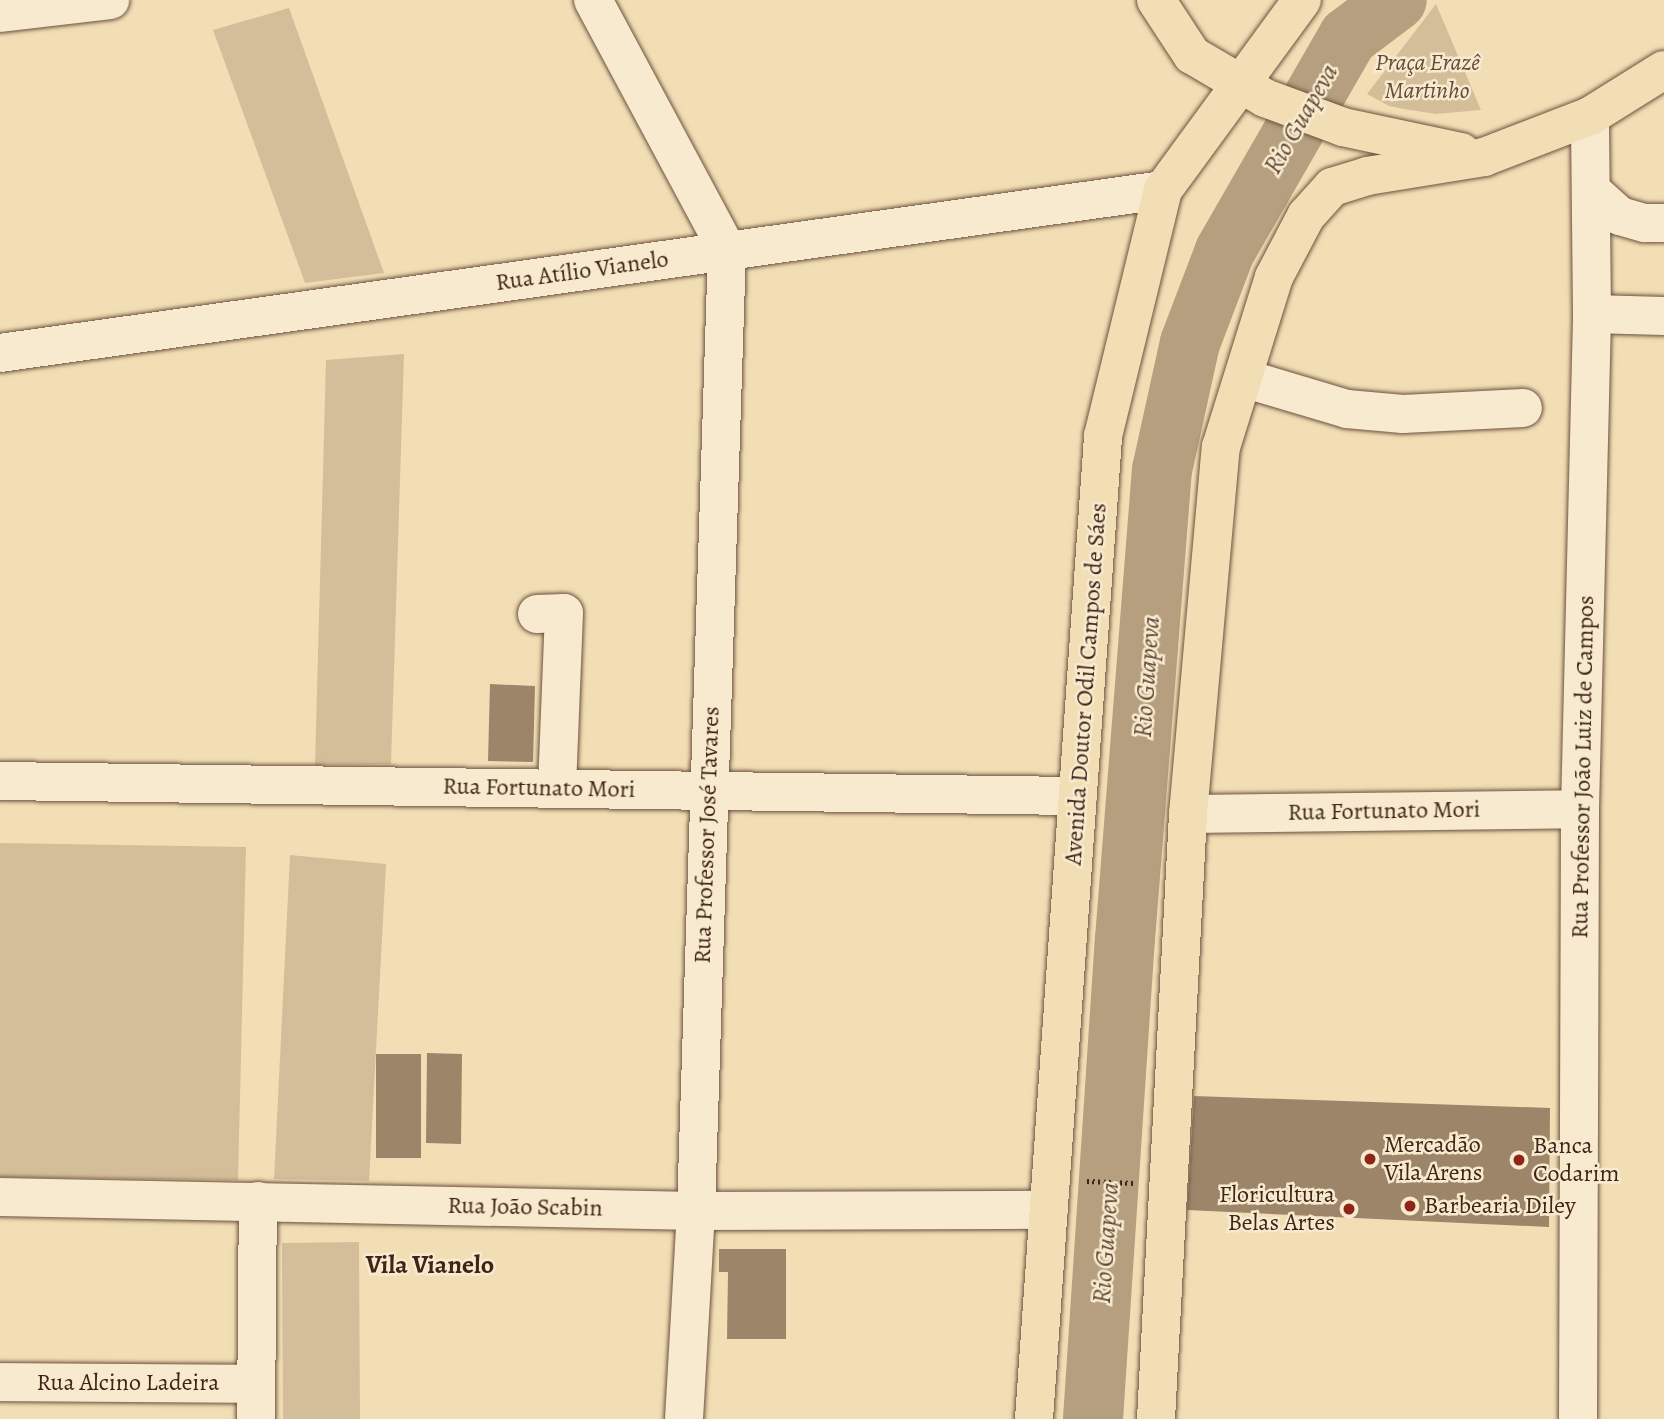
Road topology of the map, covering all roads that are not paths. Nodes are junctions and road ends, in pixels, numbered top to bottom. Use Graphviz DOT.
graph roads {
  1 [pos="110,0"];
  2 [pos="593,0"];
  3 [pos="1156,0"];
  4 [pos="1302,0"];
  5 [pos="0,13"];
  6 [pos="1664,51"];
  7 [pos="1651,79"];
  8 [pos="1252,92"];
  9 [pos="1590,116"];
  10 [pos="1484,157"];
  11 [pos="1163,190"];
  12 [pos="1591,190"];
  13 [pos="1664,223"];
  14 [pos="727,250"];
  15 [pos="1592,314"];
  16 [pos="1664,316"];
  17 [pos="0,353"];
  18 [pos="1242,378"];
  19 [pos="1523,408"];
  20 [pos="537,614"];
  21 [pos="0,781"];
  22 [pos="557,787"];
  23 [pos="708,791"];
  24 [pos="1078,796"];
  25 [pos="1580,809"];
  26 [pos="1188,814"];
  27 [pos="0,1197"];
  28 [pos="258,1202"];
  29 [pos="1049,1210"];
  30 [pos="696,1211"];
  31 [pos="0,1382"];
  32 [pos="256,1402"];
  33 [pos="684,1419"];
  34 [pos="1034,1419"];
  35 [pos="1156,1419"];
  36 [pos="1578,1419"];
  1 -- 5 [label="street"];
  2 -- 14 [label="street"];
  3 -- 8 [label="main road"];
  4 -- 8 [label="main road, Avenida Doutor Odil Campos de Sáes"];
  6 -- 7 [label="main road"];
  7 -- 9 [label="main road"];
  8 -- 10 [label="main road"];
  8 -- 11 [label="main road, Avenida Doutor Odil Campos de Sáes"];
  9 -- 10 [label="main road"];
  9 -- 12 [label="street, Rua Professor João Luiz de Campos"];
  10 -- 18 [label="main road"];
  11 -- 14 [label="street, Rua Atílio Vianelo"];
  11 -- 24 [label="main road, Avenida Doutor Odil Campos de Sáes"];
  12 -- 13 [label="street"];
  12 -- 15 [label="street, Rua Professor João Luiz de Campos"];
  14 -- 17 [label="street, Rua Atílio Vianelo"];
  14 -- 23 [label="street, Rua Professor José Tavares"];
  15 -- 16 [label="street"];
  15 -- 25 [label="street, Rua Professor João Luiz de Campos"];
  18 -- 19 [label="street"];
  18 -- 26 [label="main road"];
  20 -- 22 [label="street"];
  21 -- 22 [label="street, Rua Fortunato Mori"];
  22 -- 23 [label="street, Rua Fortunato Mori"];
  23 -- 24 [label="street, Rua Fortunato Mori"];
  23 -- 30 [label="street, Rua Professor José Tavares"];
  24 -- 29 [label="main road, Avenida Doutor Odil Campos de Sáes"];
  25 -- 26 [label="street, Rua Fortunato Mori"];
  25 -- 36 [label="street, Rua Professor João Luiz de Campos"];
  26 -- 35 [label="main road"];
  27 -- 28 [label="street, Rua João Scabin"];
  28 -- 30 [label="street, Rua João Scabin"];
  28 -- 32 [label="street"];
  29 -- 30 [label="street, Rua João Scabin"];
  29 -- 34 [label="main road, Avenida Doutor Odil Campos de Sáes"];
  30 -- 33 [label="street, Rua Professor José Tavares"];
  31 -- 32 [label="street, Rua Alcino Ladeira"];
}
